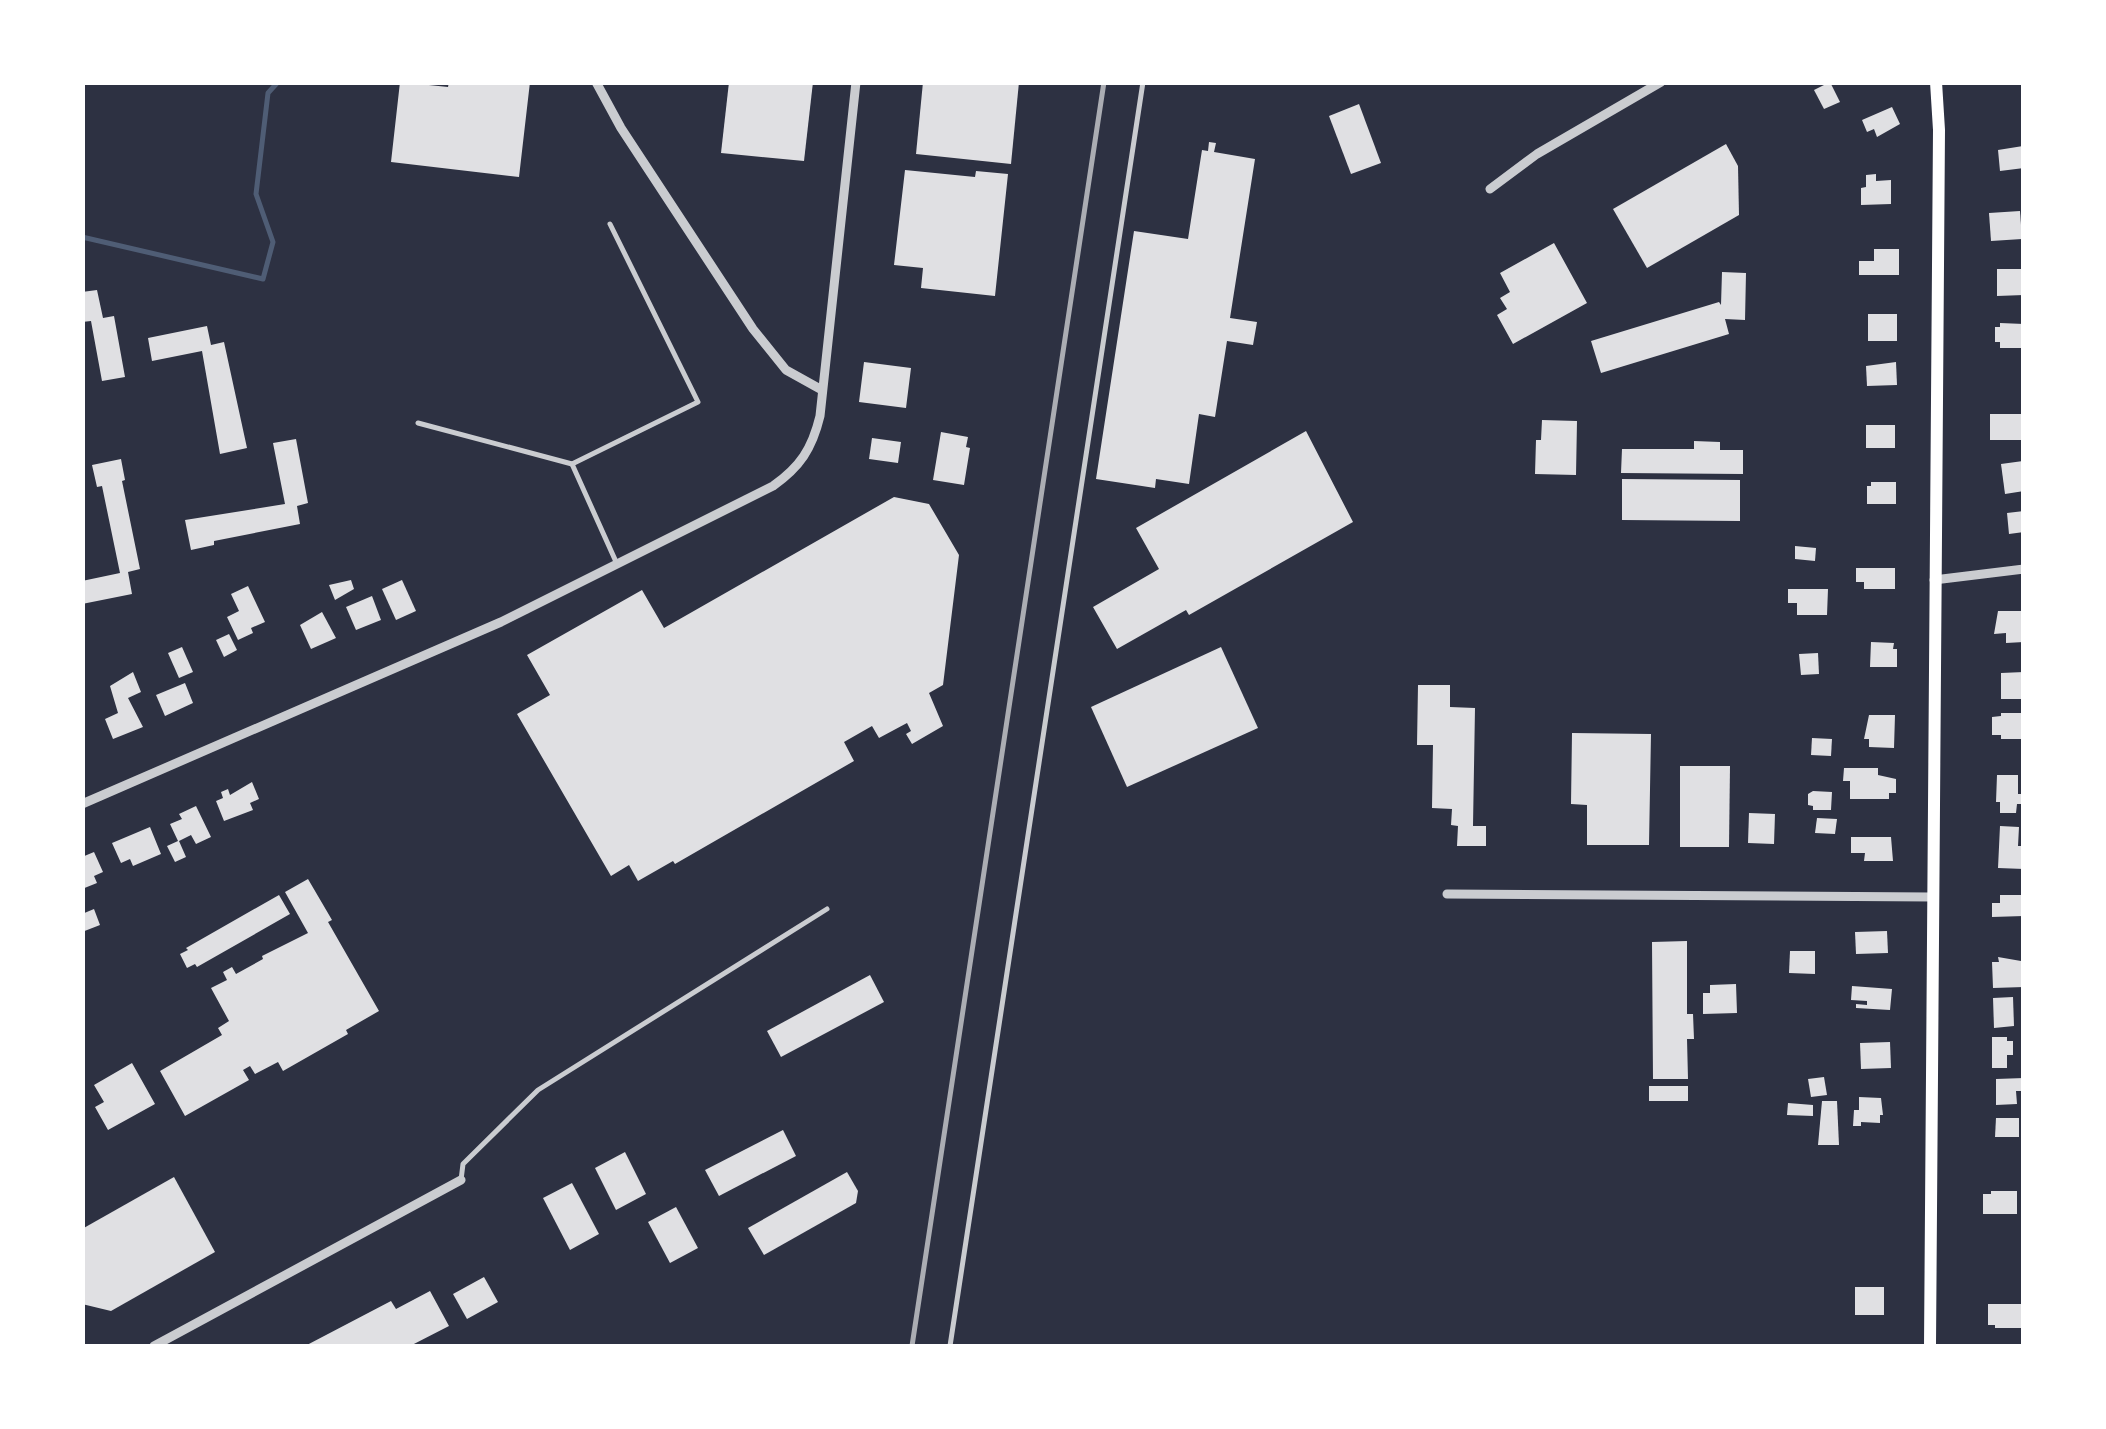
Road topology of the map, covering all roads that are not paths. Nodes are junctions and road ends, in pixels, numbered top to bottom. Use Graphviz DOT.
graph roads {
  1 [pos="596,82"];
  2 [pos="856,82"];
  3 [pos="1143,82"];
  4 [pos="1661,82"];
  5 [pos="1936,82"];
  6 [pos="1490,190"];
  7 [pos="610,224"];
  8 [pos="822,390"];
  9 [pos="418,423"];
  10 [pos="572,464"];
  11 [pos="618,564"];
  12 [pos="2024,569"];
  13 [pos="1934,580"];
  14 [pos="82,804"];
  15 [pos="1447,894"];
  16 [pos="1932,897"];
  17 [pos="827,909"];
  18 [pos="461,1180"];
  19 [pos="154,1346"];
  20 [pos="950,1346"];
  21 [pos="1930,1346"];
  1 -- 8 [label="street"];
  2 -- 8 [label="street"];
  3 -- 20 [label="lane"];
  4 -- 6 [label="street"];
  5 -- 13 [label="main road"];
  7 -- 10 [label="lane"];
  8 -- 11 [label="street"];
  9 -- 10 [label="lane"];
  10 -- 11 [label="lane"];
  11 -- 14 [label="street"];
  12 -- 13 [label="street"];
  13 -- 16 [label="main road"];
  15 -- 16 [label="street"];
  16 -- 21 [label="main road"];
  17 -- 18 [label="lane"];
  18 -- 19 [label="street"];
}
